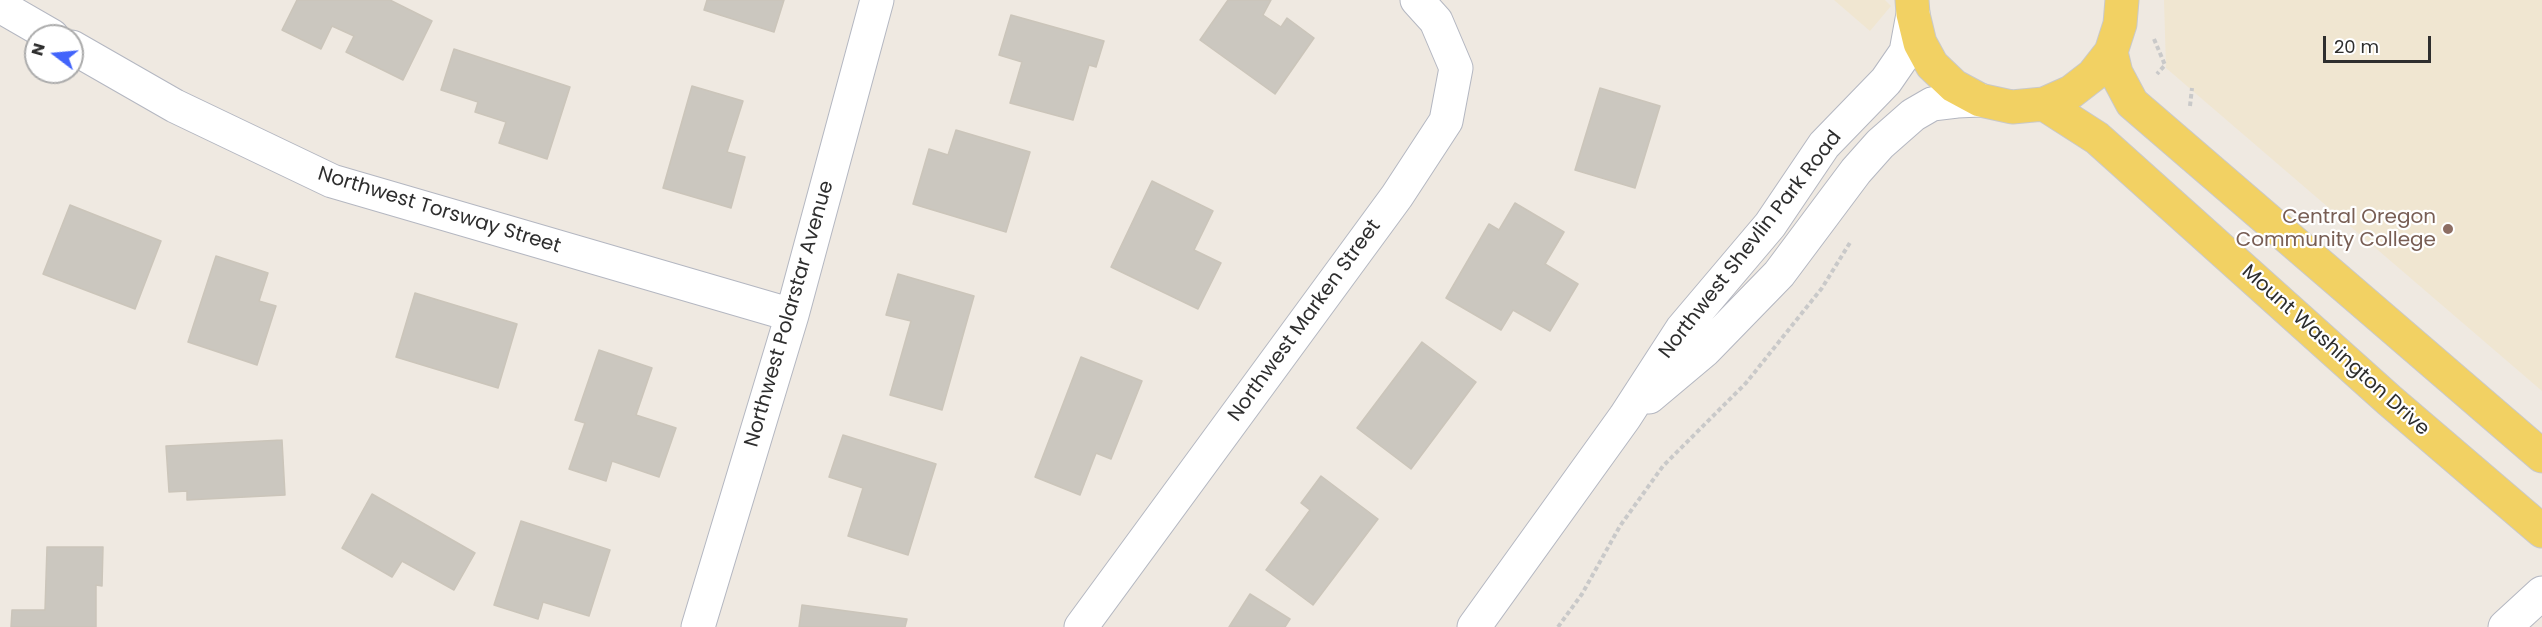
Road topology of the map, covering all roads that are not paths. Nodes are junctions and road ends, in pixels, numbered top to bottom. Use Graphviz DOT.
graph roads {
  1 [pos="877,0"];
  2 [pos="1417,0"];
  3 [pos="2122,0"];
  4 [pos="0,6"];
  5 [pos="1913,7"];
  6 [pos="31,24"];
  7 [pos="2110,52"];
  8 [pos="84,54"];
  9 [pos="1980,100"];
  10 [pos="2044,104"];
  11 [pos="792,315"];
  12 [pos="1624,417"];
  13 [pos="2542,456"];
  14 [pos="2542,531"];
  15 [pos="2542,593"];
  16 [pos="698,627"];
  17 [pos="1081,627"];
  18 [pos="1474,627"];
  19 [pos="2505,627"];
  1 -- 11 [label="street, Northwest Polarstar Avenue"];
  2 -- 17 [label="street, Northwest Marken Street"];
  3 -- 7 [label="main road"];
  4 -- 6 [label="street"];
  5 -- 9 [label="main road"];
  5 -- 12 [label="street, Northwest Shevlin Park Road"];
  7 -- 10 [label="main road"];
  7 -- 13 [label="main road"];
  8 -- 11 [label="street, Northwest Torsway Street"];
  9 -- 10 [label="main road"];
  9 -- 12 [label="street, Northwest Shevlin Park Road"];
  10 -- 14 [label="main road, Mount Washington Drive"];
  11 -- 16 [label="street, Northwest Polarstar Avenue"];
  12 -- 18 [label="street, Northwest Shevlin Park Road"];
  15 -- 19 [label="street"];
}
